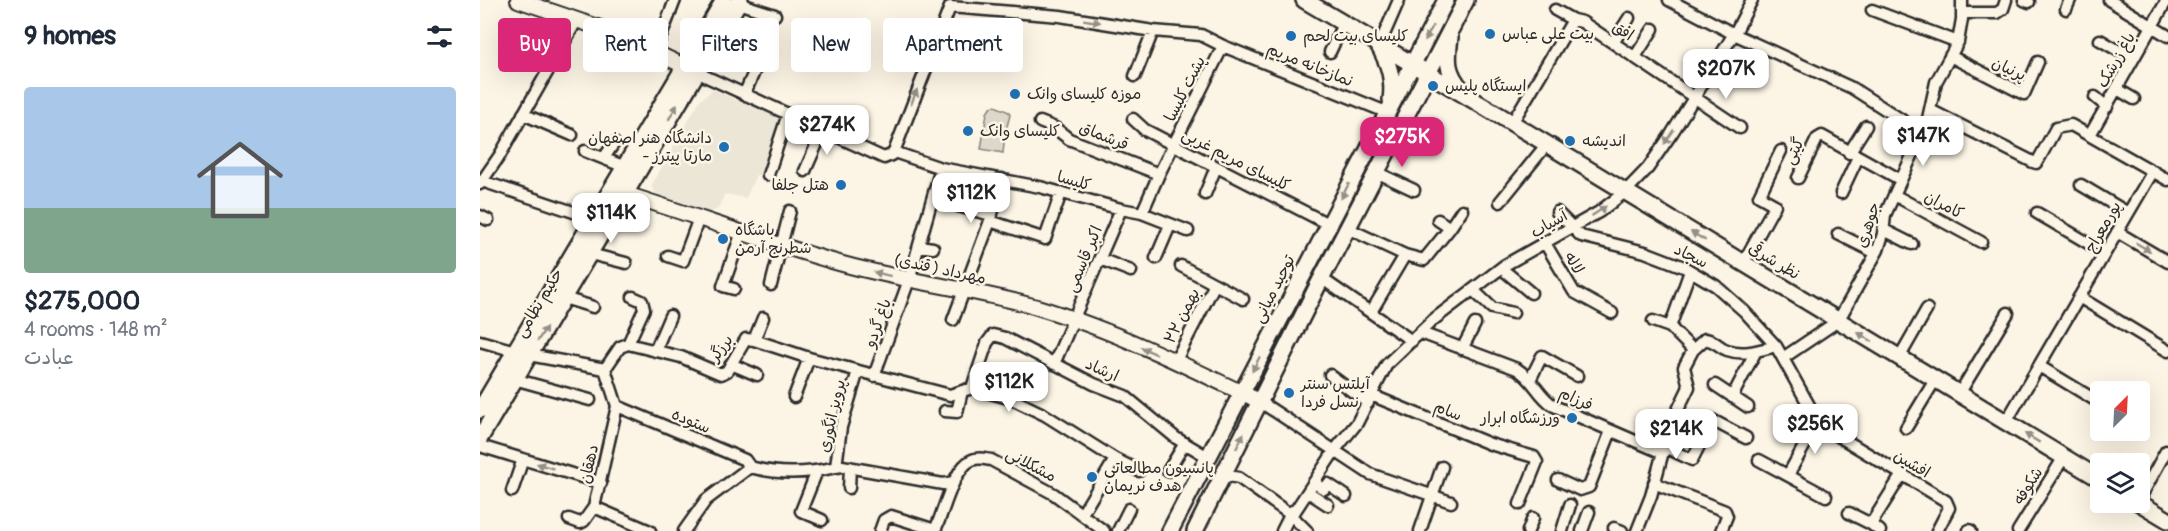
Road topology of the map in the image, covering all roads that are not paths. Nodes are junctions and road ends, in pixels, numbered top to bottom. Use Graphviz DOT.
graph roads {
  1 [pos="518,0"];
  2 [pos="675,0"];
  3 [pos="1304,0"];
  4 [pos="1399,0"];
  5 [pos="1446,0"];
  6 [pos="1466,0"];
  7 [pos="1669,0"];
  8 [pos="1697,0"];
  9 [pos="1752,0"];
  10 [pos="1962,0"];
  11 [pos="2006,0"];
  12 [pos="2109,0"];
  13 [pos="2168,0"];
  14 [pos="734,1"];
  15 [pos="1556,9"];
  16 [pos="1872,10"];
  17 [pos="1691,12"];
  18 [pos="1962,13"];
  19 [pos="776,15"];
  20 [pos="668,18"];
  21 [pos="723,18"];
  22 [pos="1629,18"];
  23 [pos="577,20"];
  24 [pos="1573,20"];
  25 [pos="583,22"];
  26 [pos="1343,24"];
  27 [pos="2152,26"];
  28 [pos="1452,27"];
  29 [pos="1653,29"];
  30 [pos="1153,32"];
  31 [pos="1734,34"];
  32 [pos="2168,36"];
  33 [pos="2100,40"];
  34 [pos="1958,42"];
  35 [pos="1613,43"];
  36 [pos="1379,45"];
  37 [pos="1223,46"];
  38 [pos="1330,52"];
  39 [pos="1950,56"];
  40 [pos="1635,57"];
  41 [pos="2133,59"];
  42 [pos="2038,62"];
  43 [pos="1412,65"];
  44 [pos="688,72"];
  45 [pos="688,72"];
  46 [pos="696,72"];
  47 [pos="754,72"];
  48 [pos="1428,74"];
  49 [pos="1135,76"];
  50 [pos="2117,89"];
  51 [pos="744,94"];
  52 [pos="1695,97"];
  53 [pos="2095,97"];
  54 [pos="1470,99"];
  55 [pos="2134,99"];
  56 [pos="2106,106"];
  57 [pos="1388,109"];
  58 [pos="1930,110"];
  59 [pos="523,114"];
  60 [pos="788,114"];
  61 [pos="1133,119"];
  62 [pos="1040,122"];
  63 [pos="1512,123"];
  64 [pos="1866,126"];
  65 [pos="1740,128"];
  66 [pos="823,130"];
  67 [pos="1922,133"];
  68 [pos="572,135"];
  69 [pos="2090,135"];
  70 [pos="614,143"];
  71 [pos="1547,144"];
  72 [pos="1174,145"];
  73 [pos="585,151"];
  74 [pos="1781,151"];
  75 [pos="894,152"];
  76 [pos="1854,155"];
  77 [pos="604,158"];
  78 [pos="625,167"];
  79 [pos="1216,167"];
  80 [pos="942,168"];
  81 [pos="805,171"];
  82 [pos="2152,171"];
  83 [pos="1376,172"];
  84 [pos="1159,174"];
  85 [pos="768,175"];
  86 [pos="483,176"];
  87 [pos="1798,178"];
  88 [pos="1002,179"];
  89 [pos="1901,180"];
  90 [pos="2168,180"];
  91 [pos="2081,184"];
  92 [pos="611,189"];
  93 [pos="1414,190"];
  94 [pos="1625,192"];
  95 [pos="1061,193"];
  96 [pos="1841,193"];
  97 [pos="626,194"];
  98 [pos="1205,194"];
  99 [pos="1894,195"];
  100 [pos="1500,202"];
  101 [pos="958,206"];
  102 [pos="1121,209"];
  103 [pos="1462,210"];
  104 [pos="790,211"];
  105 [pos="1557,212"];
  106 [pos="1142,213"];
  107 [pos="2037,213"];
  108 [pos="2128,213"];
  109 [pos="699,218"];
  110 [pos="990,218"];
  111 [pos="594,219"];
  112 [pos="1438,220"];
  113 [pos="1328,224"];
  114 [pos="1170,225"];
  115 [pos="1347,228"];
  116 [pos="1450,228"];
  117 [pos="1572,228"];
  118 [pos="1884,230"];
  119 [pos="1188,231"];
  120 [pos="742,232"];
  121 [pos="2117,232"];
  122 [pos="1838,234"];
  123 [pos="1980,242"];
  124 [pos="1545,243"];
  125 [pos="1912,244"];
  126 [pos="782,245"];
  127 [pos="919,246"];
  128 [pos="933,248"];
  129 [pos="1876,253"];
  130 [pos="2105,253"];
  131 [pos="590,254"];
  132 [pos="1405,255"];
  133 [pos="668,256"];
  134 [pos="1156,258"];
  135 [pos="1100,259"];
  136 [pos="2168,262"];
  137 [pos="626,263"];
  138 [pos="1743,263"];
  139 [pos="1180,266"];
  140 [pos="1501,268"];
  141 [pos="1131,271"];
  142 [pos="1690,271"];
  143 [pos="714,272"];
  144 [pos="726,276"];
  145 [pos="1321,278"];
  146 [pos="909,280"];
  147 [pos="1215,284"];
  148 [pos="771,285"];
  149 [pos="734,289"];
  150 [pos="1473,290"];
  151 [pos="964,291"];
  152 [pos="1531,293"];
  153 [pos="633,297"];
  154 [pos="2079,297"];
  155 [pos="564,298"];
  156 [pos="1243,299"];
  157 [pos="593,307"];
  158 [pos="1927,309"];
  159 [pos="1371,312"];
  160 [pos="1513,313"];
  161 [pos="2008,313"];
  162 [pos="1611,314"];
  163 [pos="670,316"];
  164 [pos="763,318"];
  165 [pos="953,320"];
  166 [pos="1074,320"];
  167 [pos="1653,321"];
  168 [pos="1838,321"];
  169 [pos="1475,324"];
  170 [pos="1670,327"];
  171 [pos="1421,333"];
  172 [pos="754,340"];
  173 [pos="480,341"];
  174 [pos="1412,341"];
  175 [pos="628,344"];
  176 [pos="1776,346"];
  177 [pos="1462,349"];
  178 [pos="1694,350"];
  179 [pos="655,351"];
  180 [pos="1756,351"];
  181 [pos="2168,351"];
  182 [pos="522,352"];
  183 [pos="809,358"];
  184 [pos="1783,358"];
  185 [pos="1899,358"];
  186 [pos="1175,362"];
  187 [pos="731,364"];
  188 [pos="1054,364"];
  189 [pos="2039,366"];
  190 [pos="605,369"];
  191 [pos="858,371"];
  192 [pos="757,375"];
  193 [pos="1330,375"];
  194 [pos="874,376"];
  195 [pos="1577,376"];
  196 [pos="514,380"];
  197 [pos="1530,380"];
  198 [pos="1935,380"];
  199 [pos="1715,385"];
  200 [pos="967,389"];
  201 [pos="1241,392"];
  202 [pos="1959,394"];
  203 [pos="794,397"];
  204 [pos="1732,397"];
  205 [pos="2090,397"];
  206 [pos="1369,399"];
  207 [pos="590,400"];
  208 [pos="1259,401"];
  209 [pos="617,406"];
  210 [pos="1748,407"];
  211 [pos="480,410"];
  212 [pos="945,411"];
  213 [pos="1818,421"];
  214 [pos="2006,422"];
  215 [pos="1906,428"];
  216 [pos="1611,431"];
  217 [pos="480,438"];
  218 [pos="1746,438"];
  219 [pos="1185,443"];
  220 [pos="480,446"];
  221 [pos="1333,448"];
  222 [pos="1664,450"];
  223 [pos="2166,451"];
  224 [pos="1208,457"];
  225 [pos="2064,457"];
  226 [pos="523,459"];
  227 [pos="1115,459"];
  228 [pos="1759,460"];
  229 [pos="750,466"];
  230 [pos="836,467"];
  231 [pos="850,467"];
  232 [pos="1442,467"];
  233 [pos="817,471"];
  234 [pos="1139,471"];
  235 [pos="1167,471"];
  236 [pos="2090,473"];
  237 [pos="1788,475"];
  238 [pos="1901,476"];
  239 [pos="1221,480"];
  240 [pos="1558,480"];
  241 [pos="2150,481"];
  242 [pos="953,482"];
  243 [pos="601,483"];
  244 [pos="1654,483"];
  245 [pos="849,488"];
  246 [pos="1311,488"];
  247 [pos="512,491"];
  248 [pos="1432,495"];
  249 [pos="1346,496"];
  250 [pos="1826,496"];
  251 [pos="1451,502"];
  252 [pos="1520,504"];
  253 [pos="1328,505"];
  254 [pos="1570,506"];
  255 [pos="594,507"];
  256 [pos="1130,509"];
  257 [pos="2150,509"];
  258 [pos="1589,512"];
  259 [pos="1849,513"];
  260 [pos="1082,514"];
  261 [pos="1291,515"];
  262 [pos="1533,518"];
  263 [pos="569,519"];
  264 [pos="822,520"];
  265 [pos="2168,520"];
  266 [pos="1875,528"];
  267 [pos="650,531"];
  268 [pos="684,531"];
  269 [pos="880,531"];
  270 [pos="1104,531"];
  271 [pos="1118,531"];
  272 [pos="1170,531"];
  273 [pos="1195,531"];
  274 [pos="1282,531"];
  275 [pos="1307,531"];
  276 [pos="1420,531"];
  277 [pos="1528,531"];
  278 [pos="1562,531"];
  279 [pos="1582,531"];
  280 [pos="1637,531"];
  281 [pos="1721,531"];
  282 [pos="1937,531"];
  283 [pos="2018,531"];
  1 -- 23 [label="street"];
  2 -- 20 [label="street"];
  3 -- 26 [label="main road, نظر شرقی"];
  4 -- 36 [label="street"];
  5 -- 43 [label="main road, توحید میانی, one-way"];
  6 -- 28 [label="main road"];
  7 -- 17 [label="street"];
  8 -- 17 [label="street"];
  9 -- 31 [label="street, آسیاب"];
  10 -- 18 [label="street, جوهری"];
  11 -- 18 [label="street"];
  12 -- 27 [label="street"];
  13 -- 27 [label="street, باغ زرشک"];
  14 -- 19 [label="street"];
  14 -- 21 [label="main road, حکیم نظامی"];
  15 -- 24 [label="street, افق"];
  16 -- 34 [label="street"];
  17 -- 31 [label="street"];
  18 -- 34 [label="street, جوهری"];
  22 -- 35 [label="street"];
  23 -- 25 [label="street"];
  23 -- 59 [label="street"];
  24 -- 35 [label="street, افق"];
  24 -- 63 [label="street"];
  26 -- 36 [label="main road, نظر شرقی"];
  26 -- 38 [label="street"];
  27 -- 32 [label="street"];
  27 -- 41 [label="street, باغ زرشک"];
  28 -- 48 [label="main road"];
  28 -- 54 [label="main road"];
  29 -- 40 [label="street"];
  30 -- 37 [label="street, نمازخانه مریم"];
  30 -- 49 [label="street"];
  75 -- 30 [label="street, نمازخانه مریم, one-way"];
  31 -- 52 [label="street, آسیاب"];
  31 -- 67 [label="street"];
  33 -- 41 [label="street"];
  34 -- 39 [label="street, جوهری"];
  35 -- 40 [label="street, افق"];
  36 -- 43 [label="main road, نظر شرقی"];
  36 -- 57 [label="main road"];
  37 -- 57 [label="street, نمازخانه مریم"];
  37 -- 72 [label="street, پشت کلیسا"];
  39 -- 42 [label="street, پرنیان"];
  39 -- 58 [label="street, جوهری"];
  40 -- 52 [label="street, افق"];
  41 -- 50 [label="street, باغ زرشک"];
  43 -- 48 [label="main road, نظر شرقی"];
  43 -- 57 [label="main road, توحید میانی"];
  44 -- 78 [label="main road, حکیم نظامی"];
  97 -- 45 [label="main road, حکیم نظامی, one-way"];
  46 -- 51 [label="street, کلیسا"];
  47 -- 51 [label="street"];
  48 -- 54 [label="main road, نظر شرقی"];
  48 -- 83 [label="main road"];
  50 -- 55 [label="street"];
  50 -- 56 [label="street, باغ زرشک"];
  51 -- 60 [label="street, کلیسا"];
  52 -- 65 [label="street, افق"];
  52 -- 94 [label="street, آسیاب, one-way"];
  53 -- 56 [label="street"];
  54 -- 63 [label="main road, نظر شرقی"];
  56 -- 69 [label="street, باغ زرشک"];
  57 -- 113 [label="main road, توحید میانی, one-way"];
  58 -- 67 [label="street, جوهری"];
  58 -- 69 [label="street"];
  59 -- 68 [label="street"];
  59 -- 86 [label="street"];
  60 -- 66 [label="street, کلیسا"];
  60 -- 85 [label="street"];
  61 -- 72 [label="street, کلیسای مریم غربی"];
  62 -- 84 [label="street, قرشماق"];
  63 -- 71 [label="main road, نظر شرقی"];
  64 -- 76 [label="street"];
  66 -- 75 [label="street, کلیسا"];
  66 -- 81 [label="street"];
  67 -- 89 [label="street, جوهری"];
  69 -- 82 [label="street"];
  70 -- 77 [label="street"];
  71 -- 94 [label="main road, نظر شرقی"];
  71 -- 100 [label="street"];
  72 -- 79 [label="street, کلیسای مریم غربی"];
  72 -- 84 [label="street"];
  73 -- 77 [label="street"];
  74 -- 138 [label="street"];
  75 -- 80 [label="street, کلیسا"];
  76 -- 87 [label="street, گیتی"];
  76 -- 89 [label="street, گیتی"];
  76 -- 96 [label="street"];
  77 -- 78 [label="street"];
  78 -- 92 [label="main road, حکیم نظامی"];
  79 -- 98 [label="street"];
  79 -- 113 [label="street, کلیسای مریم غربی"];
  80 -- 88 [label="street, کلیسا"];
  80 -- 127 [label="street, باغ گردو"];
  82 -- 90 [label="street"];
  82 -- 108 [label="street, پورمعراج"];
  83 -- 93 [label="street"];
  83 -- 115 [label="main road"];
  84 -- 106 [label="street"];
  86 -- 111 [label="street"];
  88 -- 95 [label="street, کلیسا"];
  88 -- 110 [label="street"];
  89 -- 99 [label="street, جوهری"];
  91 -- 108 [label="street"];
  92 -- 97 [label="street, مهرداد ( قندی)"];
  92 -- 111 [label="main road, حکیم نظامی"];
  117 -- 94 [label="street, آسیاب, one-way"];
  138 -- 94 [label="main road, نظر شرقی, one-way"];
  95 -- 102 [label="street, کلیسا"];
  95 -- 110 [label="street"];
  97 -- 109 [label="street, مهرداد ( قندی)"];
  97 -- 131 [label="main road, حکیم نظامی"];
  99 -- 118 [label="street, جوهری"];
  99 -- 123 [label="street, کامران"];
  101 -- 110 [label="street"];
  102 -- 106 [label="street, کلیسا"];
  102 -- 135 [label="street, اکبر قاسمی"];
  103 -- 116 [label="street"];
  104 -- 126 [label="street"];
  105 -- 117 [label="street"];
  106 -- 114 [label="street, کلیسا"];
  107 -- 130 [label="street"];
  108 -- 121 [label="street, پورمعراج"];
  109 -- 120 [label="street, مهرداد ( قندی)"];
  109 -- 133 [label="street"];
  110 -- 151 [label="street"];
  111 -- 182 [label="main road, حکیم نظامی"];
  112 -- 116 [label="street"];
  113 -- 201 [label="main road, توحید میانی, one-way"];
  114 -- 119 [label="street, کلیسا"];
  114 -- 134 [label="street"];
  115 -- 132 [label="street"];
  115 -- 145 [label="main road"];
  116 -- 132 [label="street"];
  117 -- 124 [label="street, آسیاب"];
  117 -- 142 [label="street, سجاد"];
  118 -- 125 [label="street"];
  118 -- 129 [label="street, جوهری"];
  120 -- 126 [label="street, مهرداد ( قندی)"];
  120 -- 144 [label="street"];
  121 -- 130 [label="street, پورمعراج"];
  121 -- 136 [label="street, one-way"];
  122 -- 129 [label="street"];
  124 -- 140 [label="street, آسیاب"];
  124 -- 162 [label="street, لاله"];
  146 -- 126 [label="street, مهرداد ( قندی), one-way"];
  126 -- 148 [label="street"];
  127 -- 128 [label="street"];
  127 -- 146 [label="street, باغ گردو"];
  129 -- 168 [label="street, جوهری"];
  130 -- 154 [label="street, پورمعراج"];
  131 -- 137 [label="street"];
  131 -- 155 [label="main road, حکیم نظامی"];
  132 -- 159 [label="street"];
  135 -- 141 [label="street"];
  135 -- 166 [label="street, اکبر قاسمی"];
  138 -- 168 [label="main road, نظر شرقی"];
  139 -- 147 [label="street, ۲۲ بهمن"];
  140 -- 150 [label="street, آسیاب"];
  140 -- 152 [label="street"];
  142 -- 170 [label="street"];
  142 -- 176 [label="street, سجاد"];
  143 -- 144 [label="street"];
  144 -- 149 [label="street"];
  145 -- 159 [label="street"];
  145 -- 208 [label="main road"];
  146 -- 151 [label="street, مهرداد ( قندی)"];
  146 -- 194 [label="street, باغ گردو"];
  147 -- 156 [label="street, ۲۲ بهمن"];
  147 -- 186 [label="street, ۲۲ بهمن"];
  150 -- 160 [label="street"];
  150 -- 171 [label="street, آسیاب"];
  151 -- 165 [label="street"];
  151 -- 166 [label="street, مهرداد ( قندی)"];
  153 -- 175 [label="street"];
  154 -- 181 [label="street"];
  154 -- 189 [label="street, پورمعراج"];
  155 -- 157 [label="street"];
  182 -- 155 [label="main road, حکیم نظامی, one-way"];
  158 -- 185 [label="street"];
  159 -- 174 [label="street"];
  161 -- 202 [label="street"];
  163 -- 179 [label="street"];
  164 -- 172 [label="street"];
  186 -- 166 [label="street, مهرداد ( قندی), one-way"];
  166 -- 188 [label="street, اکبر قاسمی"];
  167 -- 170 [label="street"];
  168 -- 184 [label="street"];
  185 -- 168 [label="main road, نظر شرقی, one-way"];
  169 -- 177 [label="street"];
  170 -- 178 [label="street"];
  171 -- 174 [label="street, آسیاب"];
  171 -- 177 [label="street, فرزام"];
  172 -- 183 [label="street, برزگر"];
  172 -- 187 [label="street, برزگر"];
  173 -- 182 [label="street"];
  174 -- 206 [label="street, آسیاب"];
  175 -- 179 [label="street, برزگر"];
  175 -- 190 [label="street"];
  176 -- 180 [label="street"];
  176 -- 184 [label="street, افشین"];
  177 -- 197 [label="street, فرزام"];
  178 -- 180 [label="street"];
  178 -- 222 [label="street"];
  179 -- 187 [label="street, برزگر"];
  180 -- 204 [label="street"];
  182 -- 190 [label="street"];
  182 -- 196 [label="main road, حکیم نظامی"];
  182 -- 211 [label="main road, حکیم نظامی"];
  183 -- 191 [label="street, برزگر"];
  183 -- 203 [label="street"];
  184 -- 213 [label="street, افشین"];
  185 -- 198 [label="main road, نظر شرقی"];
  186 -- 201 [label="street, مهرداد ( قندی)"];
  187 -- 192 [label="street"];
  188 -- 200 [label="street, ارشاد"];
  188 -- 219 [label="street, ارشاد"];
  189 -- 205 [label="street"];
  189 -- 214 [label="street, پورمعراج"];
  190 -- 209 [label="street, دهقان"];
  191 -- 194 [label="street, برزگر"];
  191 -- 230 [label="street, پرویز انگوری"];
  193 -- 206 [label="street"];
  194 -- 200 [label="street"];
  195 -- 197 [label="street"];
  196 -- 207 [label="street"];
  196 -- 217 [label="main road, حکیم نظامی"];
  197 -- 216 [label="street, فرزام"];
  198 -- 202 [label="main road, نظر شرقی"];
  198 -- 215 [label="street"];
  199 -- 204 [label="street"];
  200 -- 212 [label="street"];
  200 -- 227 [label="street"];
  201 -- 208 [label="street, مهرداد ( قندی)"];
  201 -- 224 [label="main road, توحید میانی"];
  202 -- 214 [label="main road, نظر شرقی"];
  204 -- 210 [label="street"];
  206 -- 221 [label="street, آسیاب"];
  206 -- 252 [label="street, سام"];
  208 -- 221 [label="street"];
  239 -- 208 [label="main road, one-way"];
  209 -- 229 [label="street, ستوده"];
  209 -- 243 [label="street, دهقان"];
  213 -- 237 [label="street"];
  213 -- 238 [label="street, افشین"];
  225 -- 214 [label="main road, نظر شرقی, one-way"];
  216 -- 222 [label="street, فرزام"];
  216 -- 240 [label="street"];
  218 -- 222 [label="street, فرزام"];
  219 -- 224 [label="street, ارشاد"];
  219 -- 235 [label="street"];
  220 -- 226 [label="street"];
  221 -- 246 [label="street"];
  221 -- 248 [label="street"];
  221 -- 261 [label="street"];
  222 -- 244 [label="street"];
  223 -- 241 [label="street"];
  224 -- 272 [label="main road, توحید میانی"];
  225 -- 236 [label="main road, نظر شرقی"];
  225 -- 283 [label="street, شکوفه"];
  243 -- 226 [label="street, one-way"];
  226 -- 247 [label="street"];
  227 -- 234 [label="street"];
  227 -- 260 [label="street"];
  228 -- 237 [label="street"];
  229 -- 233 [label="street, پرویز انگوری"];
  229 -- 268 [label="street"];
  230 -- 231 [label="street"];
  230 -- 233 [label="street, پرویز انگوری"];
  231 -- 242 [label="street"];
  231 -- 245 [label="street"];
  232 -- 248 [label="street"];
  233 -- 264 [label="street"];
  237 -- 250 [label="street"];
  238 -- 266 [label="street"];
  238 -- 282 [label="street, افشین"];
  239 -- 261 [label="street"];
  239 -- 273 [label="main road"];
  242 -- 260 [label="street, مشکلانی"];
  242 -- 269 [label="street"];
  243 -- 255 [label="street, دهقان"];
  244 -- 280 [label="street"];
  244 -- 281 [label="street"];
  246 -- 249 [label="street"];
  246 -- 253 [label="street"];
  246 -- 261 [label="street"];
  248 -- 251 [label="street"];
  248 -- 276 [label="street"];
  254 -- 278 [label="street"];
  255 -- 263 [label="street"];
  255 -- 267 [label="street, دهقان"];
  256 -- 271 [label="street"];
  257 -- 265 [label="main road"];
  258 -- 279 [label="street"];
  259 -- 266 [label="street"];
  260 -- 270 [label="street, مشکلانی"];
  261 -- 274 [label="street"];
  261 -- 275 [label="street"];
  262 -- 277 [label="street"];
}
